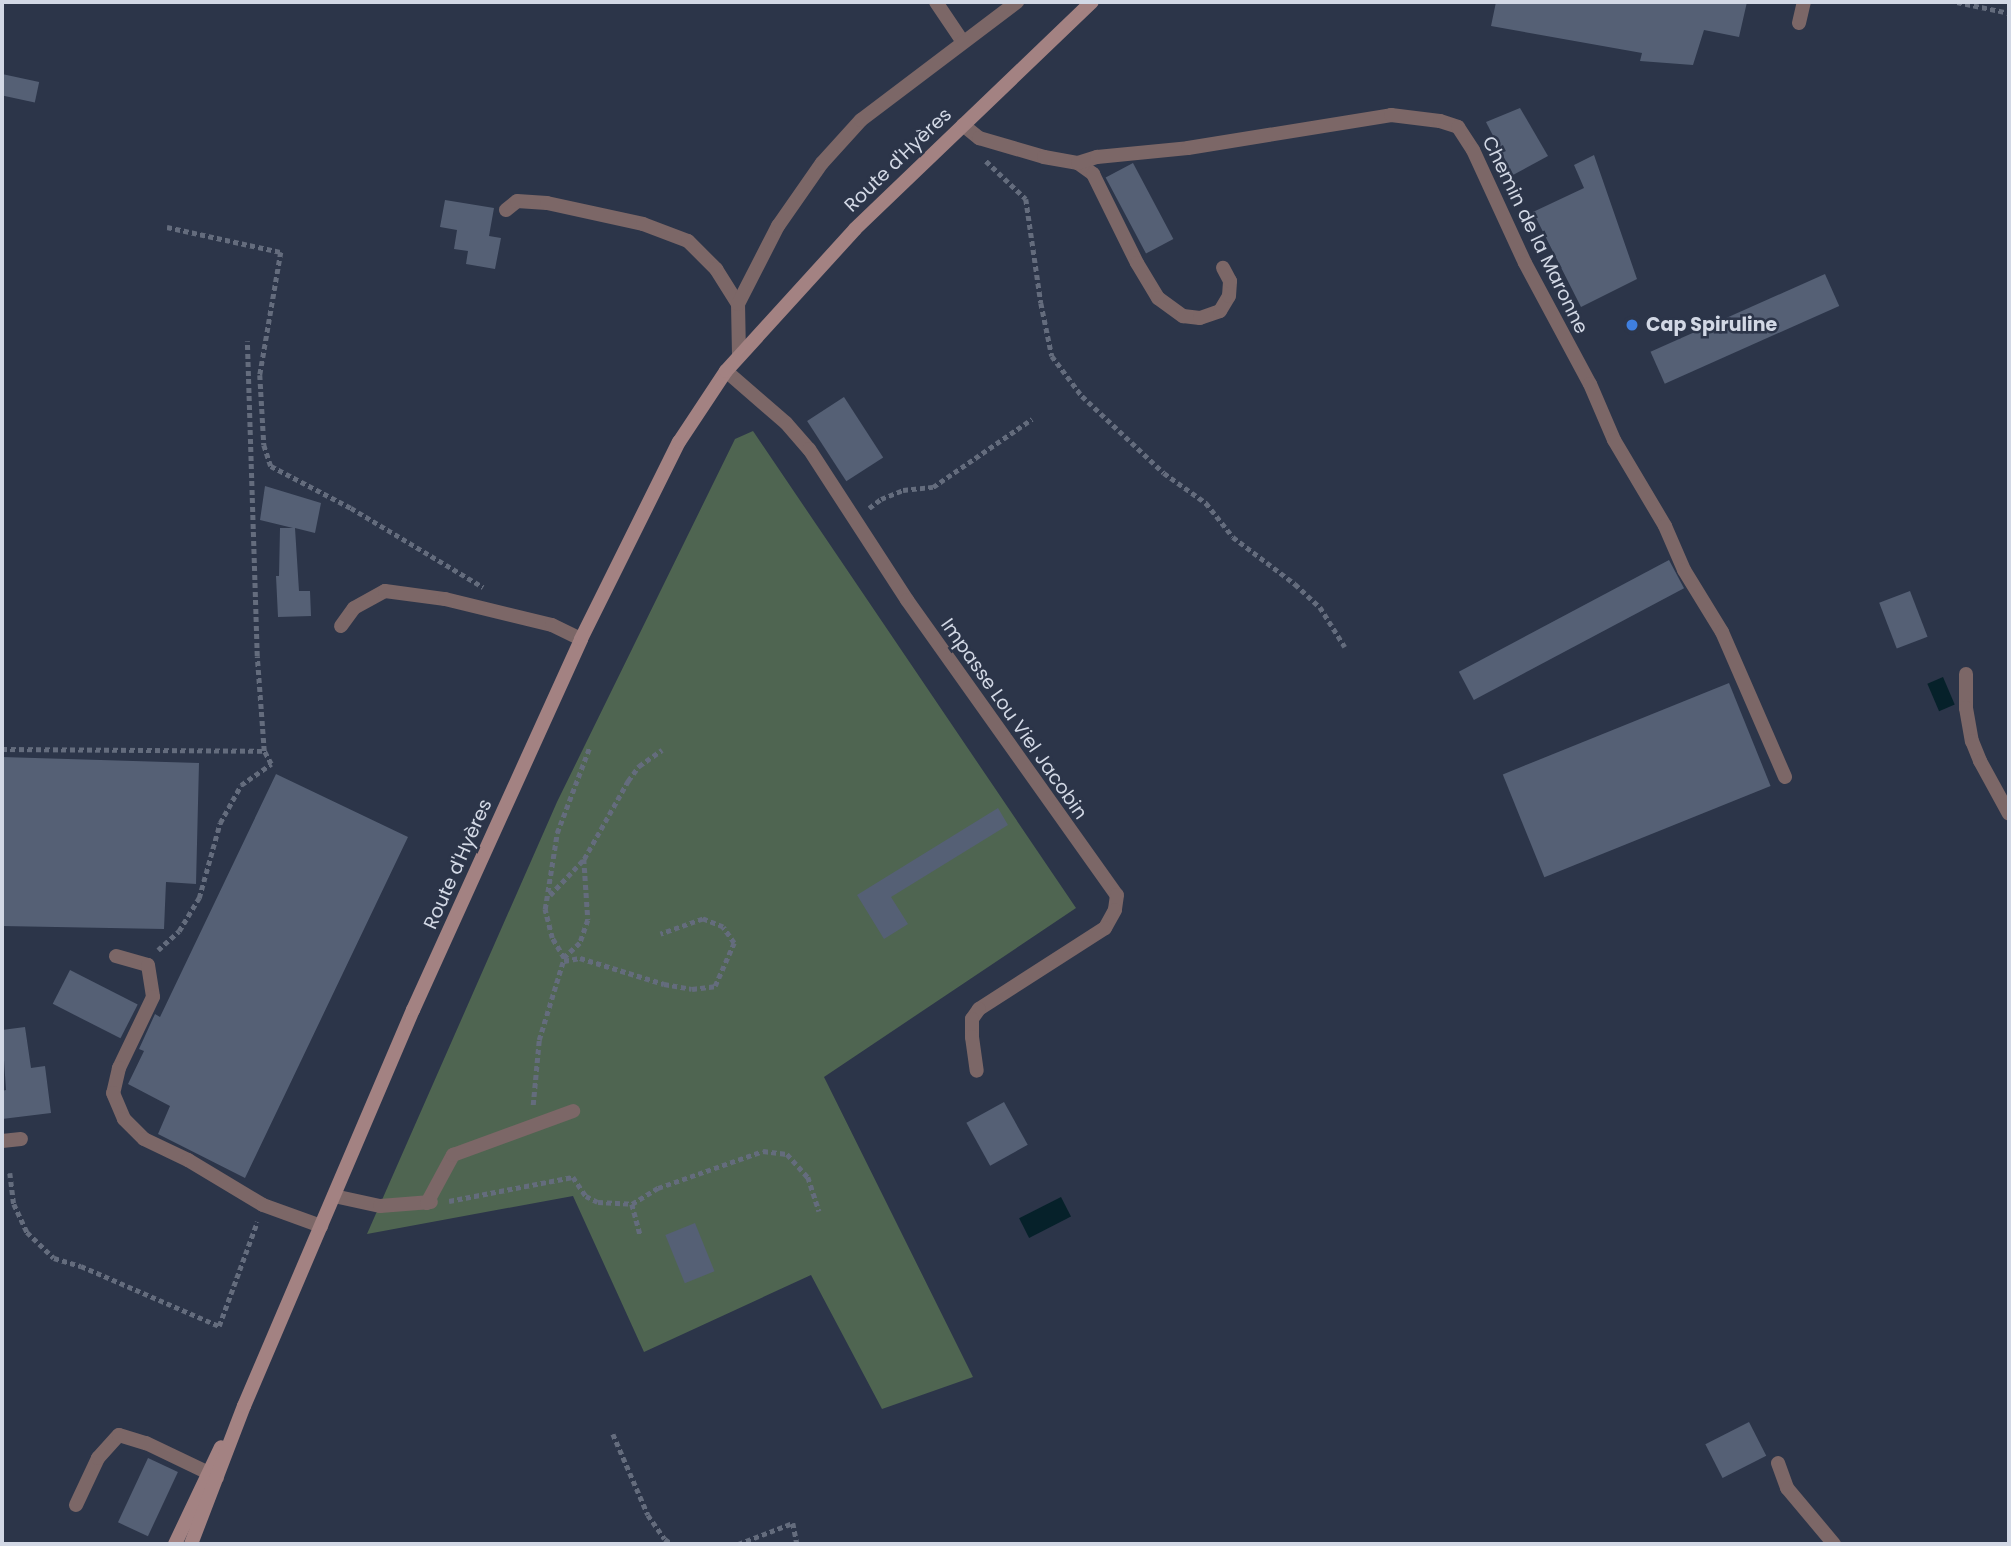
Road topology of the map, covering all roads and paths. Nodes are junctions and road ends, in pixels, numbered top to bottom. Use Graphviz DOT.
graph roads {
  1 [pos="936,2"];
  2 [pos="1017,2"];
  3 [pos="1092,2"];
  4 [pos="1804,2"];
  5 [pos="1957,2"];
  6 [pos="2009,13"];
  7 [pos="1798,23"];
  8 [pos="963,42"];
  9 [pos="963,125"];
  10 [pos="983,158"];
  11 [pos="1078,163"];
  12 [pos="506,210"];
  13 [pos="167,228"];
  14 [pos="1223,268"];
  15 [pos="738,304"];
  16 [pos="247,341"];
  17 [pos="739,355"];
  18 [pos="726,371"];
  19 [pos="1031,419"];
  20 [pos="855,520"];
  21 [pos="510,616"];
  22 [pos="341,626"];
  23 [pos="581,639"];
  24 [pos="1345,647"];
  25 [pos="1966,674"];
  26 [pos="590,746"];
  27 [pos="2,749"];
  28 [pos="662,750"];
  29 [pos="264,751"];
  30 [pos="1785,777"];
  31 [pos="2009,814"];
  32 [pos="584,859"];
  33 [pos="548,897"];
  34 [pos="661,934"];
  35 [pos="116,956"];
  36 [pos="564,959"];
  37 [pos="148,965"];
  38 [pos="977,1071"];
  39 [pos="573,1111"];
  40 [pos="531,1127"];
  41 [pos="21,1139"];
  42 [pos="2,1141"];
  43 [pos="9,1173"];
  44 [pos="334,1196"];
  45 [pos="429,1203"];
  46 [pos="632,1204"];
  47 [pos="263,1205"];
  48 [pos="819,1211"];
  49 [pos="321,1226"];
  50 [pos="640,1234"];
  51 [pos="613,1434"];
  52 [pos="1778,1463"];
  53 [pos="212,1475"];
  54 [pos="76,1505"];
  55 [pos="175,1544"];
  56 [pos="191,1544"];
  57 [pos="672,1544"];
  58 [pos="738,1544"];
  59 [pos="797,1544"];
  60 [pos="1834,1544"];
  1 -- 8 [label="street"];
  2 -- 8 [label="street"];
  3 -- 9 [label="main road, Route d'Hyères"];
  4 -- 7 [label="street"];
  5 -- 6 [label="path"];
  8 -- 15 [label="street"];
  9 -- 11 [label="street, Chemin de la Maronne"];
  9 -- 17 [label="main road, Route d'Hyères"];
  10 -- 24 [label="path"];
  11 -- 14 [label="street"];
  11 -- 30 [label="street, Chemin de la Maronne"];
  12 -- 15 [label="street"];
  13 -- 21 [label="path"];
  15 -- 17 [label="street"];
  16 -- 29 [label="path"];
  17 -- 18 [label="main road, Route d'Hyères"];
  18 -- 20 [label="street, Impasse Lou Viel Jacobin"];
  18 -- 23 [label="main road, Route d'Hyères"];
  19 -- 20 [label="path"];
  20 -- 38 [label="street, Impasse Lou Viel Jacobin"];
  21 -- 22 [label="street"];
  21 -- 23 [label="street"];
  23 -- 44 [label="main road, Route d'Hyères"];
  25 -- 31 [label="street"];
  26 -- 33 [label="path"];
  27 -- 29 [label="path"];
  28 -- 32 [label="path"];
  29 -- 37 [label="path"];
  32 -- 33 [label="path"];
  32 -- 36 [label="path"];
  33 -- 36 [label="path"];
  34 -- 36 [label="path"];
  35 -- 37 [label="street"];
  36 -- 40 [label="path"];
  37 -- 47 [label="street"];
  39 -- 40 [label="street"];
  40 -- 45 [label="street"];
  41 -- 42 [label="street"];
  43 -- 47 [label="path"];
  44 -- 45 [label="street"];
  44 -- 49 [label="main road, Route d'Hyères"];
  45 -- 46 [label="path"];
  46 -- 48 [label="path"];
  46 -- 50 [label="path"];
  47 -- 49 [label="street"];
  49 -- 53 [label="main road, Route d'Hyères"];
  51 -- 57 [label="path"];
  52 -- 60 [label="street"];
  53 -- 54 [label="street"];
  53 -- 55 [label="main road, Route d'Hyères"];
  53 -- 56 [label="main road, Route d'Hyères"];
  58 -- 59 [label="path"];
}
